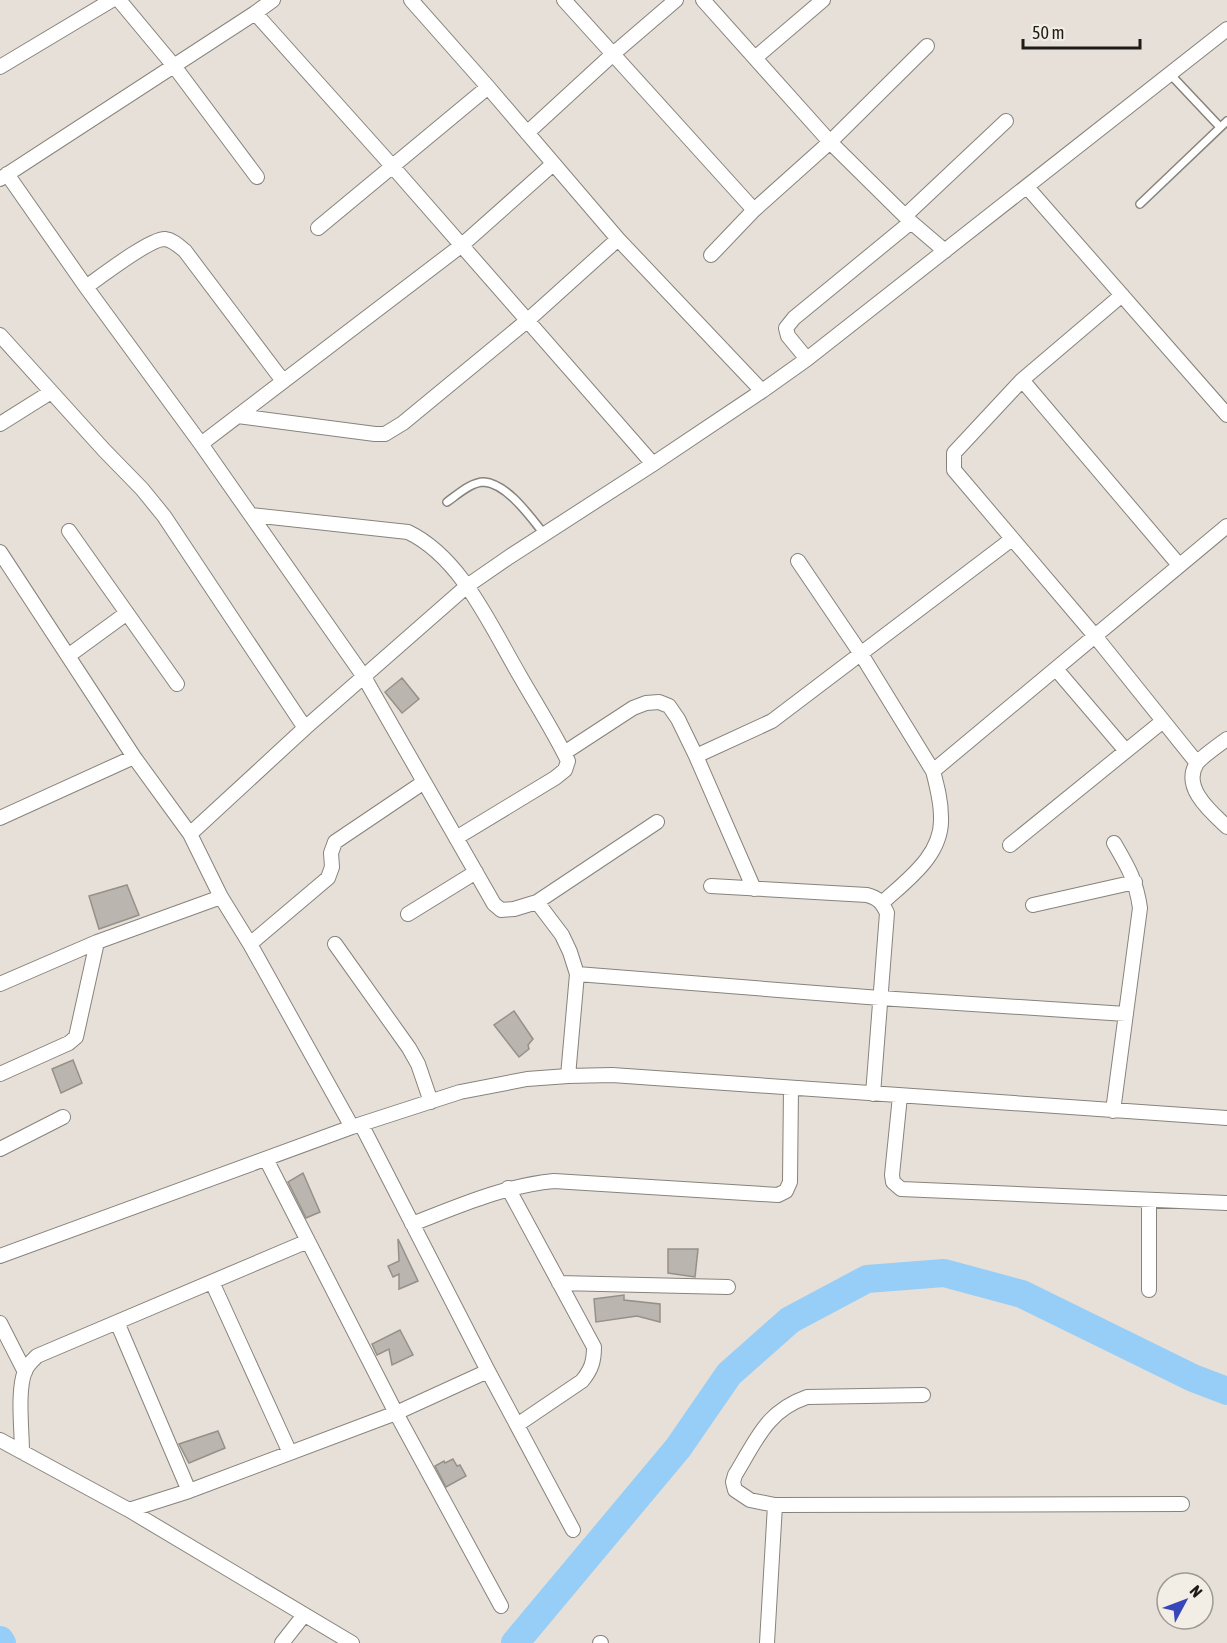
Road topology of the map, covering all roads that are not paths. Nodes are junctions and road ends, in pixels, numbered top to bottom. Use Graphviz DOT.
graph roads {
  1 [pos="112,0"];
  2 [pos="119,0"];
  3 [pos="273,0"];
  4 [pos="411,0"];
  5 [pos="564,0"];
  6 [pos="676,0"];
  7 [pos="703,0"];
  8 [pos="823,0"];
  9 [pos="255,13"];
  10 [pos="1227,29"];
  11 [pos="927,46"];
  12 [pos="613,54"];
  13 [pos="755,58"];
  14 [pos="174,66"];
  15 [pos="0,67"];
  16 [pos="1170,74"];
  17 [pos="488,87"];
  18 [pos="1227,120"];
  19 [pos="1006,121"];
  20 [pos="1220,128"];
  21 [pos="527,133"];
  22 [pos="830,142"];
  23 [pos="553,164"];
  24 [pos="393,167"];
  25 [pos="3,177"];
  26 [pos="257,177"];
  27 [pos="1027,187"];
  28 [pos="1140,204"];
  29 [pos="754,210"];
  30 [pos="908,219"];
  31 [pos="318,228"];
  32 [pos="618,239"];
  33 [pos="462,245"];
  34 [pos="945,251"];
  35 [pos="711,255"];
  36 [pos="86,287"];
  37 [pos="1122,295"];
  38 [pos="528,320"];
  39 [pos="0,335"];
  40 [pos="807,358"];
  41 [pos="1022,380"];
  42 [pos="283,381"];
  43 [pos="762,391"];
  44 [pos="51,392"];
  45 [pos="1227,415"];
  46 [pos="238,416"];
  47 [pos="0,424"];
  48 [pos="201,444"];
  49 [pos="653,464"];
  50 [pos="447,502"];
  51 [pos="251,515"];
  52 [pos="1227,526"];
  53 [pos="69,531"];
  54 [pos="545,535"];
  55 [pos="1012,539"];
  56 [pos="0,552"];
  57 [pos="798,561"];
  58 [pos="1179,565"];
  59 [pos="467,586"];
  60 [pos="127,613"];
  61 [pos="1095,636"];
  62 [pos="861,654"];
  63 [pos="68,656"];
  64 [pos="1056,669"];
  65 [pos="364,677"];
  66 [pos="177,684"];
  67 [pos="1163,721"];
  68 [pos="305,728"];
  69 [pos="1227,739"];
  70 [pos="1126,751"];
  71 [pos="564,753"];
  72 [pos="696,756"];
  73 [pos="134,757"];
  74 [pos="1197,763"];
  75 [pos="933,771"];
  76 [pos="424,782"];
  77 [pos="0,819"];
  78 [pos="657,822"];
  79 [pos="1227,827"];
  80 [pos="190,834"];
  81 [pos="456,838"];
  82 [pos="1114,843"];
  83 [pos="1010,845"];
  84 [pos="476,873"];
  85 [pos="1135,882"];
  86 [pos="711,886"];
  87 [pos="754,889"];
  88 [pos="221,897"];
  89 [pos="537,903"];
  90 [pos="882,903"];
  91 [pos="1033,905"];
  92 [pos="408,914"];
  93 [pos="97,942"];
  94 [pos="250,944"];
  95 [pos="335,944"];
  96 [pos="577,974"];
  97 [pos="0,984"];
  98 [pos="880,999"];
  99 [pos="1126,1014"];
  100 [pos="0,1074"];
  101 [pos="568,1076"];
  102 [pos="791,1088"];
  103 [pos="873,1094"];
  104 [pos="900,1096"];
  105 [pos="431,1102"];
  106 [pos="1113,1110"];
  107 [pos="63,1117"];
  108 [pos="1227,1118"];
  109 [pos="357,1125"];
  110 [pos="0,1149"];
  111 [pos="266,1159"];
  112 [pos="508,1188"];
  113 [pos="1149,1200"];
  114 [pos="1227,1203"];
  115 [pos="412,1224"];
  116 [pos="308,1241"];
  117 [pos="0,1256"];
  118 [pos="212,1282"];
  119 [pos="559,1283"];
  120 [pos="728,1287"];
  121 [pos="1149,1290"];
  122 [pos="117,1322"];
  123 [pos="0,1323"];
  124 [pos="488,1371"];
  125 [pos="25,1372"];
  126 [pos="922,1395"];
  127 [pos="396,1413"];
  128 [pos="517,1425"];
  129 [pos="0,1440"];
  130 [pos="22,1452"];
  131 [pos="290,1453"];
  132 [pos="189,1491"];
  133 [pos="1182,1504"];
  134 [pos="775,1505"];
  135 [pos="129,1510"];
  136 [pos="573,1530"];
  137 [pos="501,1606"];
  138 [pos="304,1615"];
  139 [pos="282,1643"];
  140 [pos="352,1643"];
  141 [pos="767,1643"];
  1 -- 15 [label="street"];
  2 -- 14 [label="street"];
  3 -- 9 [label="street"];
  4 -- 17 [label="street"];
  5 -- 12 [label="street"];
  6 -- 12 [label="street"];
  7 -- 13 [label="street"];
  8 -- 13 [label="street"];
  9 -- 14 [label="street"];
  9 -- 24 [label="street"];
  10 -- 16 [label="street"];
  11 -- 22 [label="street"];
  12 -- 21 [label="street"];
  12 -- 29 [label="street"];
  13 -- 22 [label="street"];
  14 -- 25 [label="street"];
  14 -- 26 [label="street"];
  16 -- 20 [label="lane"];
  16 -- 27 [label="street"];
  17 -- 21 [label="street"];
  17 -- 24 [label="street"];
  18 -- 20 [label="lane"];
  19 -- 30 [label="street"];
  20 -- 28 [label="lane"];
  21 -- 23 [label="street"];
  22 -- 29 [label="street"];
  22 -- 30 [label="street"];
  23 -- 32 [label="street"];
  23 -- 33 [label="street"];
  24 -- 31 [label="street"];
  24 -- 33 [label="street"];
  25 -- 36 [label="street"];
  27 -- 34 [label="street"];
  27 -- 37 [label="street"];
  29 -- 35 [label="street"];
  30 -- 34 [label="street"];
  30 -- 40 [label="street"];
  32 -- 38 [label="street"];
  32 -- 43 [label="street"];
  33 -- 38 [label="street"];
  33 -- 42 [label="street"];
  34 -- 40 [label="street"];
  36 -- 42 [label="street"];
  36 -- 48 [label="street"];
  37 -- 41 [label="street"];
  37 -- 45 [label="street"];
  38 -- 46 [label="street"];
  38 -- 49 [label="street"];
  39 -- 44 [label="street"];
  40 -- 43 [label="street"];
  41 -- 55 [label="street"];
  41 -- 58 [label="street"];
  42 -- 46 [label="street"];
  43 -- 49 [label="street"];
  44 -- 47 [label="street"];
  44 -- 68 [label="street"];
  46 -- 48 [label="street"];
  48 -- 51 [label="street"];
  49 -- 54 [label="street"];
  50 -- 54 [label="lane"];
  51 -- 59 [label="street"];
  51 -- 65 [label="street"];
  52 -- 58 [label="street"];
  53 -- 60 [label="street"];
  54 -- 59 [label="street"];
  55 -- 61 [label="street"];
  55 -- 62 [label="street"];
  56 -- 63 [label="street"];
  57 -- 62 [label="street"];
  58 -- 61 [label="street"];
  59 -- 65 [label="street"];
  59 -- 71 [label="street"];
  60 -- 63 [label="street"];
  60 -- 66 [label="street"];
  61 -- 64 [label="street"];
  61 -- 67 [label="street"];
  62 -- 72 [label="street"];
  62 -- 75 [label="street"];
  63 -- 73 [label="street"];
  64 -- 70 [label="street"];
  64 -- 75 [label="street"];
  65 -- 68 [label="street"];
  65 -- 76 [label="street"];
  67 -- 70 [label="street"];
  67 -- 74 [label="street"];
  68 -- 80 [label="street"];
  69 -- 74 [label="street"];
  70 -- 83 [label="street"];
  71 -- 72 [label="street"];
  71 -- 81 [label="street"];
  72 -- 87 [label="street"];
  73 -- 77 [label="street"];
  73 -- 80 [label="street"];
  74 -- 79 [label="street"];
  75 -- 90 [label="street"];
  76 -- 81 [label="street"];
  76 -- 94 [label="street"];
  78 -- 89 [label="street"];
  80 -- 88 [label="street"];
  81 -- 84 [label="street"];
  82 -- 85 [label="street"];
  84 -- 89 [label="street"];
  84 -- 92 [label="street"];
  85 -- 91 [label="street"];
  85 -- 99 [label="street"];
  86 -- 87 [label="street"];
  87 -- 90 [label="street"];
  88 -- 93 [label="street"];
  88 -- 94 [label="street"];
  89 -- 96 [label="street"];
  90 -- 98 [label="street"];
  93 -- 97 [label="street"];
  93 -- 100 [label="street"];
  94 -- 109 [label="street"];
  95 -- 105 [label="street"];
  96 -- 98 [label="street"];
  96 -- 101 [label="street"];
  98 -- 99 [label="street"];
  98 -- 103 [label="street"];
  99 -- 106 [label="street"];
  101 -- 102 [label="street"];
  101 -- 105 [label="street"];
  102 -- 103 [label="street"];
  102 -- 112 [label="street"];
  103 -- 104 [label="street"];
  104 -- 106 [label="street"];
  104 -- 113 [label="street"];
  105 -- 109 [label="street"];
  106 -- 108 [label="street"];
  107 -- 110 [label="street"];
  109 -- 111 [label="street"];
  109 -- 115 [label="street"];
  111 -- 116 [label="street"];
  111 -- 117 [label="street"];
  112 -- 115 [label="street"];
  112 -- 119 [label="street"];
  113 -- 114 [label="street"];
  113 -- 121 [label="street"];
  115 -- 124 [label="street"];
  116 -- 118 [label="street"];
  116 -- 127 [label="street"];
  118 -- 122 [label="street"];
  118 -- 131 [label="street"];
  119 -- 120 [label="street"];
  119 -- 128 [label="street"];
  122 -- 125 [label="street"];
  122 -- 132 [label="street"];
  123 -- 125 [label="street"];
  124 -- 127 [label="street"];
  124 -- 128 [label="street"];
  125 -- 130 [label="street"];
  126 -- 134 [label="street"];
  127 -- 131 [label="street"];
  127 -- 137 [label="street"];
  128 -- 136 [label="street"];
  129 -- 130 [label="street"];
  130 -- 135 [label="street"];
  131 -- 132 [label="street"];
  132 -- 135 [label="street"];
  133 -- 134 [label="street"];
  134 -- 141 [label="street"];
  135 -- 138 [label="street"];
  138 -- 139 [label="street"];
  138 -- 140 [label="street"];
}
